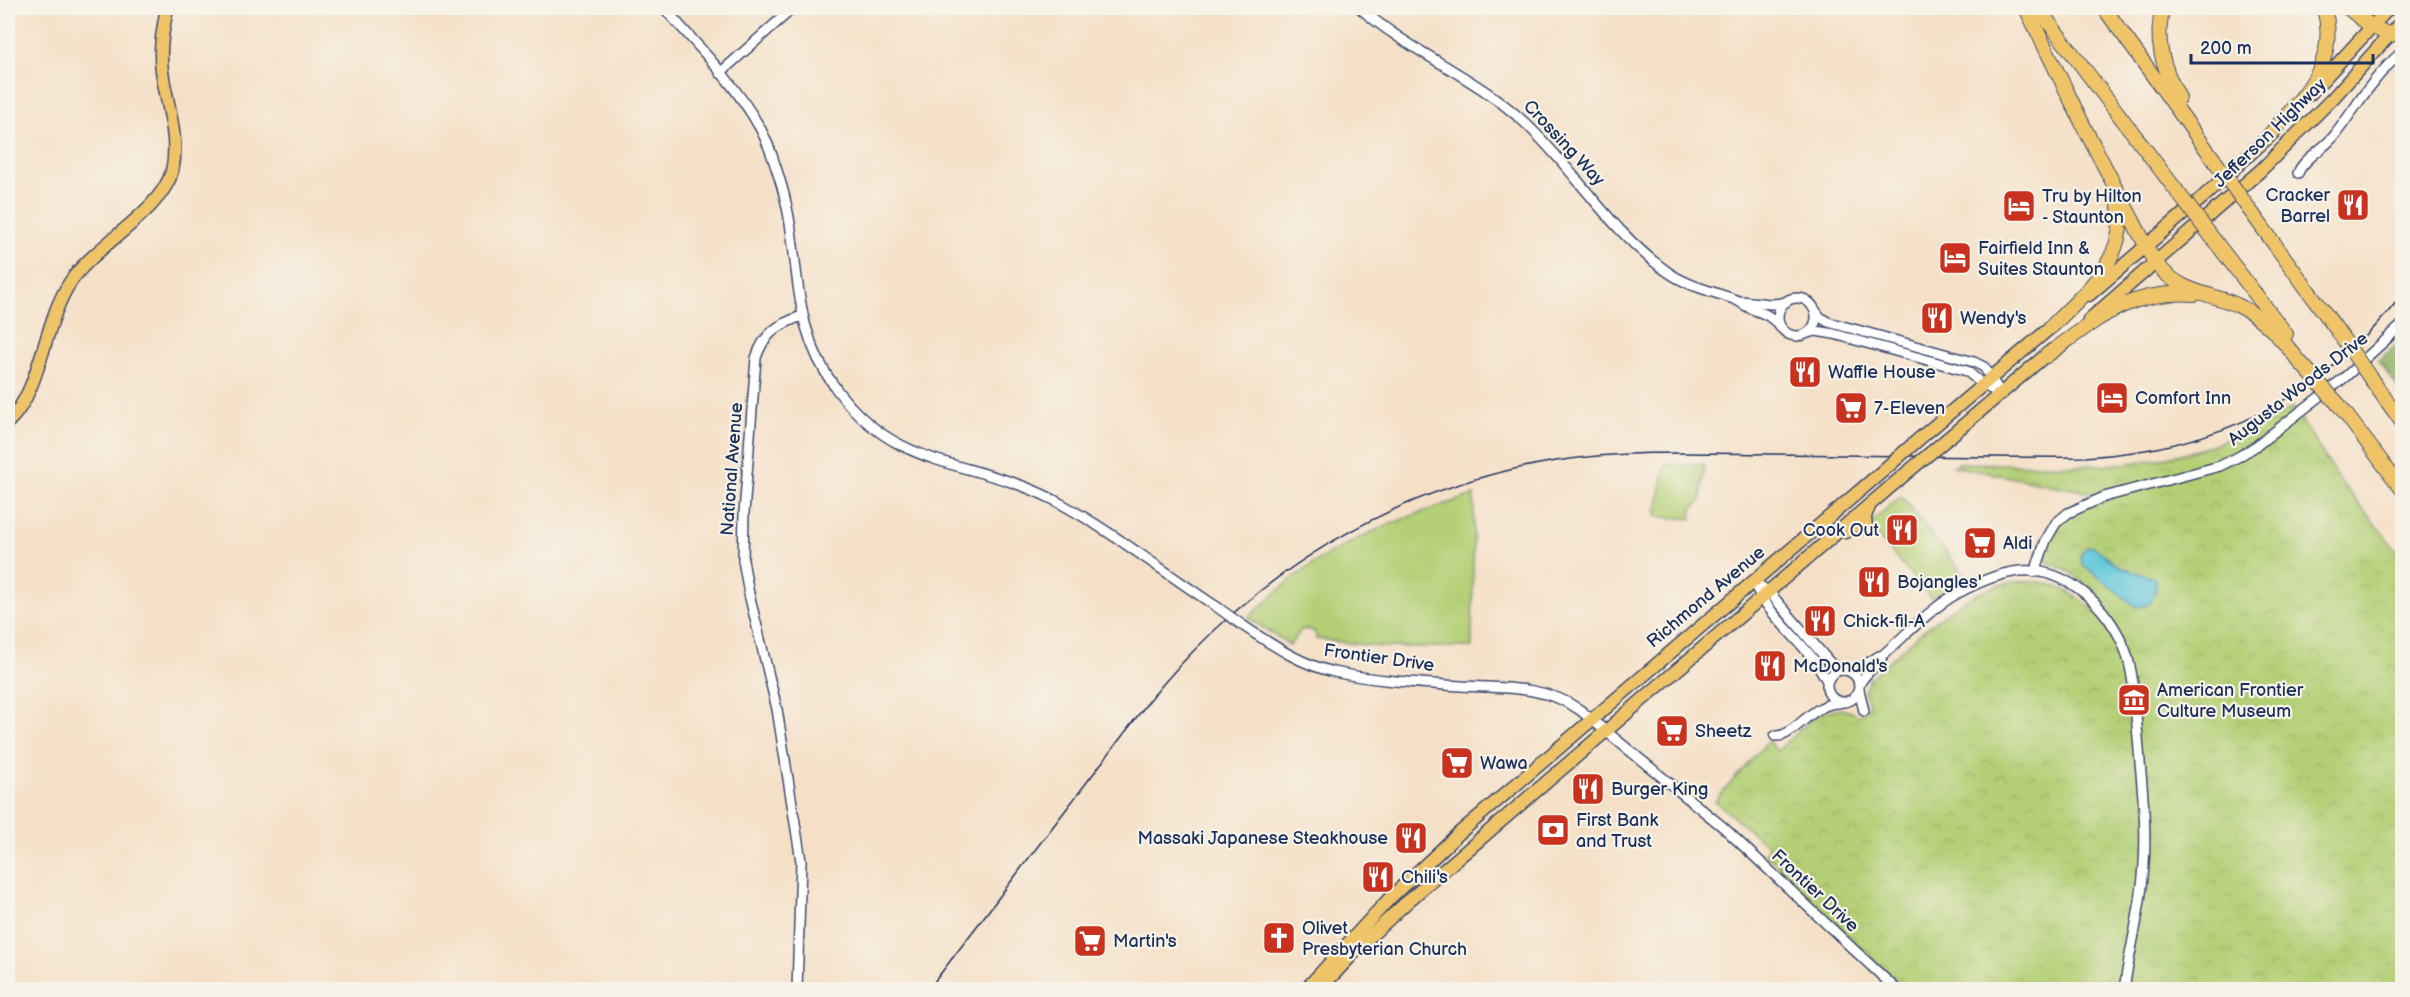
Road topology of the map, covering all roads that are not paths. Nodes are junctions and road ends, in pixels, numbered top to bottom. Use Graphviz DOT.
graph roads {
  1 [pos="167,8"];
  2 [pos="663,8"];
  3 [pos="793,8"];
  4 [pos="1360,8"];
  5 [pos="2026,8"];
  6 [pos="2038,8"];
  7 [pos="2104,8"];
  8 [pos="2163,8"];
  9 [pos="2324,8"];
  10 [pos="2348,8"];
  11 [pos="2389,8"];
  12 [pos="2403,21"];
  13 [pos="2372,27"];
  14 [pos="2391,35"];
  15 [pos="2403,52"];
  16 [pos="720,73"];
  17 [pos="2267,138"];
  18 [pos="2201,142"];
  19 [pos="2298,173"];
  20 [pos="2113,185"];
  21 [pos="2145,247"];
  22 [pos="2155,263"];
  23 [pos="2200,294"];
  24 [pos="1739,301"];
  25 [pos="1786,302"];
  26 [pos="1812,306"];
  27 [pos="802,316"];
  28 [pos="2403,325"];
  29 [pos="2051,327"];
  30 [pos="1781,328"];
  31 [pos="1808,333"];
  32 [pos="1884,337"];
  33 [pos="1856,340"];
  34 [pos="1882,347"];
  35 [pos="1935,350"];
  36 [pos="2046,356"];
  37 [pos="2301,359"];
  38 [pos="1988,381"];
  39 [pos="2001,394"];
  40 [pos="8,422"];
  41 [pos="2403,422"];
  42 [pos="2403,489"];
  43 [pos="2035,572"];
  44 [pos="1753,581"];
  45 [pos="1765,596"];
  46 [pos="1884,654"];
  47 [pos="1845,670"];
  48 [pos="1826,683"];
  49 [pos="1859,687"];
  50 [pos="1844,703"];
  51 [pos="1811,713"];
  52 [pos="1591,719"];
  53 [pos="1605,732"];
  54 [pos="1774,736"];
  55 [pos="797,990"];
  56 [pos="1305,990"];
  57 [pos="1319,990"];
  58 [pos="1897,990"];
  59 [pos="2124,990"];
  1 -- 40 [label="main road"];
  2 -- 16 [label="street"];
  3 -- 16 [label="street"];
  4 -- 24 [label="street, Crossing Way"];
  5 -- 20 [label="highway"];
  6 -- 37 [label="highway, bridge"];
  7 -- 18 [label="highway"];
  8 -- 18 [label="highway"];
  9 -- 17 [label="highway"];
  10 -- 13 [label="highway"];
  11 -- 13 [label="main road, Jefferson Highway"];
  12 -- 14 [label="main road, Jefferson Highway"];
  13 -- 14 [label="highway"];
  13 -- 17 [label="main road, Jefferson Highway"];
  14 -- 22 [label="main road, Jefferson Highway"];
  15 -- 19 [label="street"];
  16 -- 27 [label="street"];
  17 -- 21 [label="main road, Jefferson Highway"];
  18 -- 41 [label="highway, bridge"];
  20 -- 21 [label="highway"];
  20 -- 29 [label="highway"];
  21 -- 22 [label="highway"];
  21 -- 29 [label="main road, Richmond Avenue"];
  22 -- 23 [label="highway"];
  22 -- 36 [label="main road"];
  23 -- 36 [label="highway"];
  23 -- 37 [label="highway"];
  24 -- 25 [label="street, Crossing Way"];
  24 -- 30 [label="street, Crossing Way"];
  25 -- 26 [label="street"];
  25 -- 30 [label="street"];
  26 -- 31 [label="street"];
  26 -- 32 [label="street"];
  27 -- 52 [label="street, Frontier Drive, bridge"];
  27 -- 55 [label="street, National Avenue"];
  28 -- 43 [label="street, Augusta Woods Drive"];
  29 -- 38 [label="main road, Richmond Avenue"];
  30 -- 31 [label="street"];
  31 -- 33 [label="street"];
  32 -- 33 [label="street"];
  32 -- 35 [label="street"];
  33 -- 34 [label="street"];
  34 -- 35 [label="street"];
  34 -- 38 [label="street"];
  35 -- 38 [label="street"];
  36 -- 39 [label="main road"];
  37 -- 42 [label="highway, bridge"];
  38 -- 39 [label="street"];
  38 -- 44 [label="main road, Richmond Avenue, bridge"];
  39 -- 45 [label="main road, Richmond Avenue, bridge"];
  43 -- 46 [label="street"];
  43 -- 59 [label="street"];
  44 -- 45 [label="street"];
  44 -- 52 [label="main road, Richmond Avenue"];
  45 -- 47 [label="street"];
  45 -- 48 [label="street"];
  45 -- 53 [label="main road, Richmond Avenue"];
  46 -- 47 [label="street"];
  46 -- 49 [label="street"];
  47 -- 48 [label="street"];
  47 -- 49 [label="street"];
  48 -- 50 [label="street"];
  48 -- 51 [label="street"];
  49 -- 50 [label="street"];
  49 -- 50 [label="street"];
  50 -- 51 [label="street"];
  51 -- 54 [label="street"];
  52 -- 53 [label="street, Frontier Drive"];
  52 -- 56 [label="main road, Richmond Avenue"];
  53 -- 57 [label="main road, Richmond Avenue"];
  53 -- 58 [label="street, Frontier Drive"];
}
